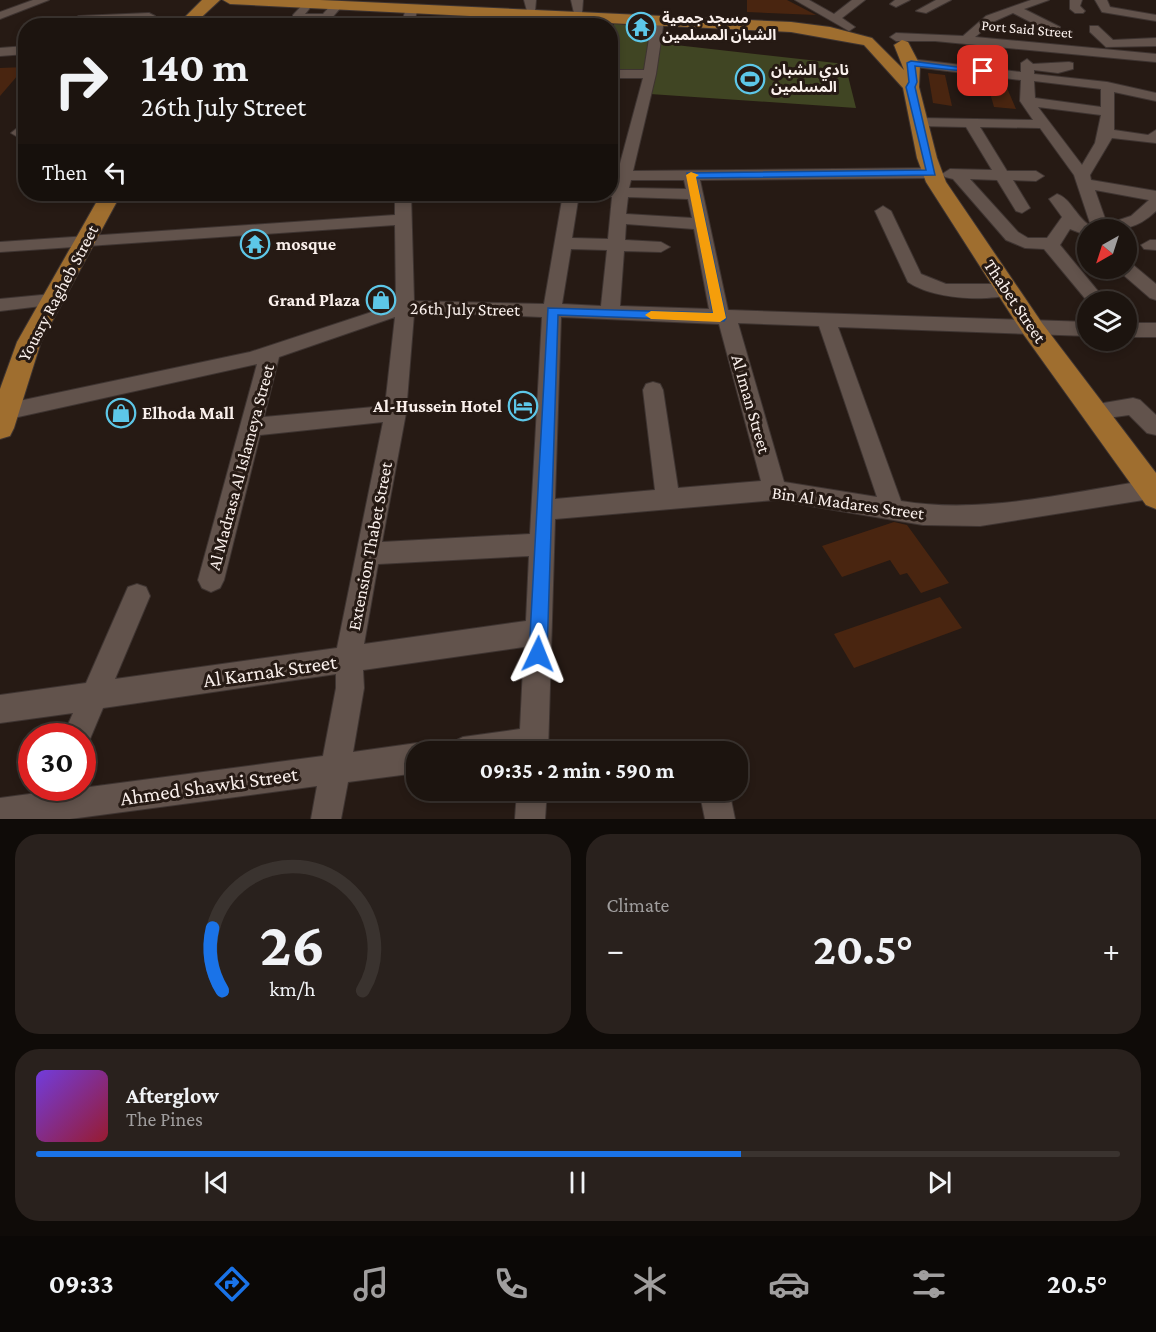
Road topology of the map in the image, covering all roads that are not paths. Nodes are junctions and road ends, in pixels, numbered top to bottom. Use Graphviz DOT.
graph roads {
  1 [pos="27,0"];
  2 [pos="43,0"];
  3 [pos="213,0"];
  4 [pos="230,0"];
  5 [pos="801,0"];
  6 [pos="859,0"];
  7 [pos="945,0"];
  8 [pos="1000,0"];
  9 [pos="1043,0"];
  10 [pos="1101,0"];
  11 [pos="1120,0"];
  12 [pos="1125,0"];
  13 [pos="338,3"];
  14 [pos="416,4"];
  15 [pos="530,5"];
  16 [pos="1016,8"];
  17 [pos="922,11"];
  18 [pos="579,13"];
  19 [pos="0,14"];
  20 [pos="998,15"];
  21 [pos="1147,15"];
  22 [pos="149,17"];
  23 [pos="114,18"];
  24 [pos="191,18"];
  25 [pos="335,18"];
  26 [pos="410,18"];
  27 [pos="835,18"];
  28 [pos="658,20"];
  29 [pos="1020,24"];
  30 [pos="806,25"];
  31 [pos="1094,29"];
  32 [pos="1056,30"];
  33 [pos="846,31"];
  34 [pos="884,40"];
  35 [pos="966,40"];
  36 [pos="1080,42"];
  37 [pos="1156,42"];
  38 [pos="1109,49"];
  39 [pos="18,51"];
  40 [pos="0,52"];
  41 [pos="979,57"];
  42 [pos="998,57"];
  43 [pos="1156,58"];
  44 [pos="1027,60"];
  45 [pos="911,63"];
  46 [pos="1069,66"];
  47 [pos="961,69"];
  48 [pos="618,74"];
  49 [pos="650,74"];
  50 [pos="1107,86"];
  51 [pos="911,87"];
  52 [pos="1127,89"];
  53 [pos="1156,98"];
  54 [pos="1027,101"];
  55 [pos="1108,112"];
  56 [pos="919,122"];
  57 [pos="970,122"];
  58 [pos="1019,123"];
  59 [pos="1045,124"];
  60 [pos="1108,133"];
  61 [pos="1156,134"];
  62 [pos="1026,139"];
  63 [pos="1096,158"];
  64 [pos="1113,164"];
  65 [pos="618,173"];
  66 [pos="932,174"];
  67 [pos="957,174"];
  68 [pos="1001,174"];
  69 [pos="691,175"];
  70 [pos="618,176"];
  71 [pos="1036,176"];
  72 [pos="1085,182"];
  73 [pos="618,192"];
  74 [pos="695,194"];
  75 [pos="1156,196"];
  76 [pos="107,201"];
  77 [pos="403,201"];
  78 [pos="570,201"];
  79 [pos="616,201"];
  80 [pos="1156,202"];
  81 [pos="1022,208"];
  82 [pos="883,212"];
  83 [pos="617,218"];
  84 [pos="1069,218"];
  85 [pos="403,219"];
  86 [pos="1099,219"];
  87 [pos="1137,220"];
  88 [pos="1077,223"];
  89 [pos="700,224"];
  90 [pos="86,241"];
  91 [pos="562,243"];
  92 [pos="615,245"];
  93 [pos="1050,245"];
  94 [pos="0,247"];
  95 [pos="661,248"];
  96 [pos="1137,278"];
  97 [pos="1007,290"];
  98 [pos="1089,291"];
  99 [pos="1156,294"];
  100 [pos="52,300"];
  101 [pos="0,305"];
  102 [pos="405,308"];
  103 [pos="552,311"];
  104 [pos="610,313"];
  105 [pos="723,318"];
  106 [pos="827,322"];
  107 [pos="1033,329"];
  108 [pos="1077,329"];
  109 [pos="1137,330"];
  110 [pos="1156,330"];
  111 [pos="270,354"];
  112 [pos="653,390"];
  113 [pos="1093,412"];
  114 [pos="395,413"];
  115 [pos="2,418"];
  116 [pos="1155,427"];
  117 [pos="251,428"];
  118 [pos="774,490"];
  119 [pos="1154,493"];
  120 [pos="668,499"];
  121 [pos="543,510"];
  122 [pos="893,510"];
  123 [pos="542,544"];
  124 [pos="368,554"];
  125 [pos="211,580"];
  126 [pos="137,596"];
  127 [pos="539,632"];
  128 [pos="348,659"];
  129 [pos="94,695"];
  130 [pos="0,709"];
  131 [pos="82,723"];
  132 [pos="534,741"];
  133 [pos="406,759"];
  134 [pos="335,769"];
  135 [pos="531,801"];
  136 [pos="716,801"];
  137 [pos="47,805"];
  138 [pos="0,813"];
  139 [pos="326,819"];
  140 [pos="530,819"];
  141 [pos="720,819"];
  1 -- 19 [label="street"];
  2 -- 19 [label="street"];
  3 -- 24 [label="main road"];
  4 -- 13 [label="main road"];
  5 -- 27 [label="street"];
  6 -- 27 [label="street"];
  7 -- 17 [label="street"];
  8 -- 16 [label="street"];
  9 -- 16 [label="street"];
  10 -- 21 [label="street"];
  11 -- 12 [label="street"];
  13 -- 14 [label="main road"];
  13 -- 14 [label="main road"];
  13 -- 25 [label="street"];
  14 -- 15 [label="main road"];
  14 -- 18 [label="main road"];
  14 -- 26 [label="street"];
  15 -- 18 [label="main road"];
  16 -- 20 [label="street"];
  16 -- 32 [label="street"];
  18 -- 28 [label="main road"];
  18 -- 30 [label="main road"];
  20 -- 29 [label="street"];
  20 -- 35 [label="street"];
  22 -- 23 [label="street"];
  27 -- 33 [label="street"];
  28 -- 30 [label="main road"];
  28 -- 49 [label="street"];
  30 -- 33 [label="main road"];
  31 -- 38 [label="street"];
  33 -- 34 [label="main road"];
  34 -- 35 [label="street, Port Said Street"];
  34 -- 45 [label="main road, Thabet Street"];
  34 -- 51 [label="main road"];
  35 -- 44 [label="street, Port Said Street"];
  36 -- 38 [label="street"];
  37 -- 38 [label="street"];
  38 -- 43 [label="street, Port Said Street"];
  38 -- 44 [label="street, Port Said Street"];
  38 -- 52 [label="street"];
  39 -- 40 [label="street"];
  41 -- 47 [label="street"];
  42 -- 44 [label="street"];
  44 -- 46 [label="street"];
  44 -- 47 [label="street"];
  44 -- 50 [label="street"];
  44 -- 54 [label="street"];
  45 -- 47 [label="street"];
  45 -- 51 [label="main road, Thabet Street"];
  48 -- 49 [label="street"];
  49 -- 65 [label="street"];
  50 -- 52 [label="street"];
  50 -- 55 [label="street"];
  51 -- 56 [label="main road, Thabet Street"];
  52 -- 53 [label="street"];
  54 -- 55 [label="street"];
  54 -- 59 [label="street"];
  55 -- 60 [label="street"];
  56 -- 57 [label="street"];
  56 -- 66 [label="main road, Thabet Street"];
  57 -- 58 [label="street"];
  57 -- 68 [label="street"];
  58 -- 59 [label="street"];
  58 -- 62 [label="street"];
  59 -- 72 [label="street"];
  60 -- 61 [label="street"];
  60 -- 63 [label="street"];
  63 -- 64 [label="street"];
  63 -- 72 [label="street"];
  66 -- 67 [label="street"];
  66 -- 69 [label="street"];
  66 -- 97 [label="main road, Thabet Street"];
  67 -- 68 [label="street"];
  67 -- 93 [label="street"];
  68 -- 71 [label="street"];
  68 -- 81 [label="street"];
  69 -- 70 [label="street"];
  69 -- 74 [label="street, Al Iman Street"];
  72 -- 75 [label="street"];
  72 -- 84 [label="street"];
  72 -- 86 [label="street"];
  73 -- 74 [label="street"];
  74 -- 89 [label="street, Al Iman Street"];
  76 -- 90 [label="main road, Yousry Ragheb Street"];
  77 -- 85 [label="street"];
  78 -- 91 [label="street"];
  79 -- 83 [label="street"];
  80 -- 87 [label="street"];
  82 -- 97 [label="street"];
  83 -- 89 [label="street"];
  83 -- 92 [label="street"];
  84 -- 88 [label="street"];
  84 -- 93 [label="street"];
  85 -- 90 [label="street"];
  85 -- 102 [label="street"];
  89 -- 105 [label="street, Al Iman Street"];
  90 -- 94 [label="street"];
  90 -- 100 [label="main road, Yousry Ragheb Street"];
  91 -- 92 [label="street"];
  91 -- 103 [label="street"];
  92 -- 95 [label="street"];
  92 -- 104 [label="street"];
  93 -- 98 [label="street"];
  96 -- 99 [label="street"];
  97 -- 107 [label="main road, Thabet Street"];
  100 -- 101 [label="street"];
  100 -- 115 [label="main road, Yousry Ragheb Street"];
  102 -- 103 [label="street, 26th July Street"];
  102 -- 111 [label="street, 26th July Street"];
  102 -- 114 [label="street, Extension Thabet Street"];
  103 -- 104 [label="street, 26th July Street"];
  103 -- 121 [label="street"];
  104 -- 105 [label="street, 26th July Street"];
  105 -- 106 [label="street, 26th July Street"];
  105 -- 118 [label="street, Al Iman Street"];
  106 -- 107 [label="street, 26th July Street"];
  106 -- 122 [label="street"];
  107 -- 108 [label="street, 26th July Street"];
  107 -- 113 [label="main road, Thabet Street"];
  109 -- 110 [label="street"];
  111 -- 115 [label="street, 26th July Street"];
  111 -- 117 [label="street, Al Madrasa Al Islameya Street"];
  112 -- 120 [label="street"];
  113 -- 116 [label="street"];
  113 -- 119 [label="main road, Thabet Street"];
  114 -- 117 [label="street"];
  114 -- 124 [label="street, Extension Thabet Street"];
  117 -- 125 [label="street, Al Madrasa Al Islameya Street"];
  118 -- 120 [label="street, Bin Al Madares Street"];
  118 -- 122 [label="street, Bin Al Madares Street"];
  119 -- 122 [label="street, Bin Al Madares Street"];
  120 -- 121 [label="street, Bin Al Madares Street"];
  121 -- 123 [label="street"];
  123 -- 124 [label="street"];
  123 -- 127 [label="street"];
  124 -- 128 [label="street, Extension Thabet Street"];
  126 -- 129 [label="street"];
  127 -- 128 [label="street, Al Karnak Street"];
  127 -- 132 [label="street"];
  128 -- 129 [label="street, Al Karnak Street"];
  128 -- 134 [label="street, Extension Thabet Street"];
  129 -- 130 [label="street, Al Karnak Street"];
  129 -- 131 [label="street"];
  133 -- 134 [label="street, Ahmed Shawki Street"];
  134 -- 137 [label="street, Ahmed Shawki Street"];
  134 -- 139 [label="street, Extension Thabet Street"];
  135 -- 140 [label="street"];
  136 -- 141 [label="street"];
  137 -- 138 [label="street, Ahmed Shawki Street"];
}
